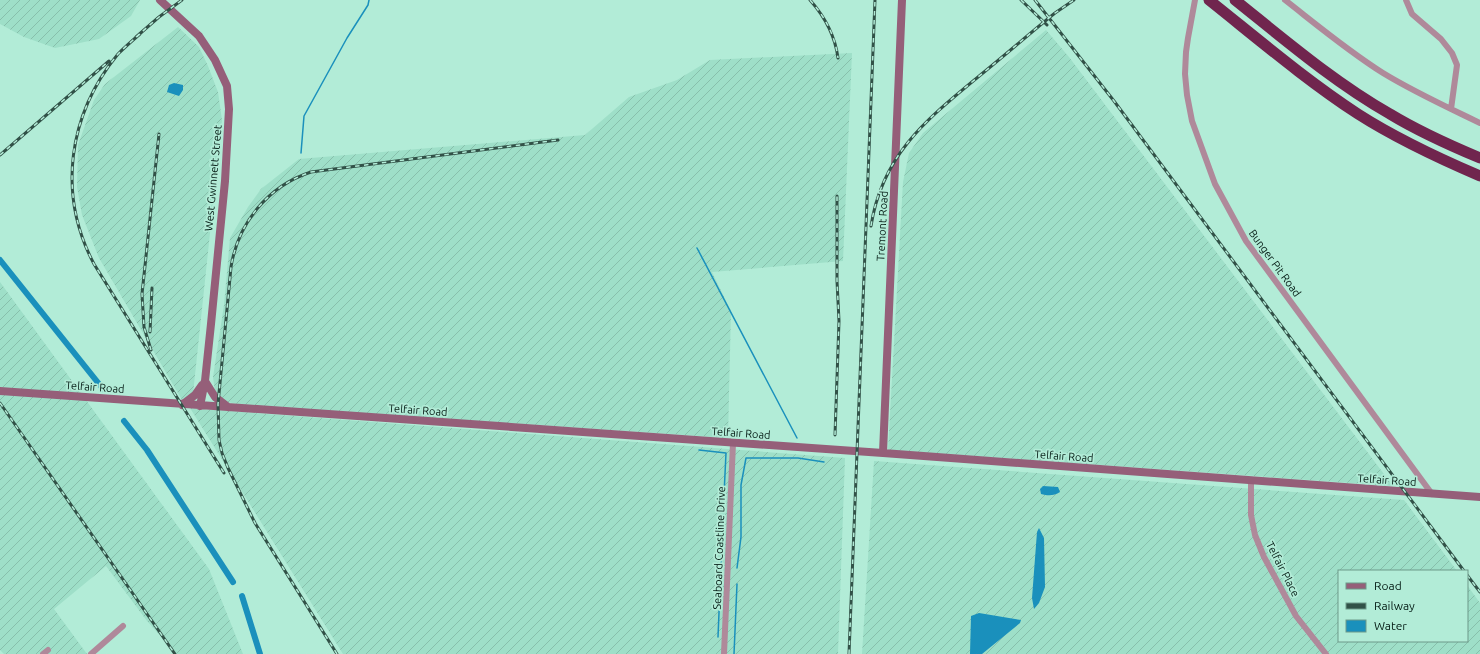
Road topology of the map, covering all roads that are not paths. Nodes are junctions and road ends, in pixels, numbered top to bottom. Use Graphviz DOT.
graph roads {
  1 [pos="160,0"];
  2 [pos="902,0"];
  3 [pos="1195,0"];
  4 [pos="1209,0"];
  5 [pos="1235,0"];
  6 [pos="1285,0"];
  7 [pos="1406,0"];
  8 [pos="1451,109"];
  9 [pos="1480,123"];
  10 [pos="1480,158"];
  11 [pos="1480,176"];
  12 [pos="205,381"];
  13 [pos="0,391"];
  14 [pos="182,405"];
  15 [pos="203,406"];
  16 [pos="228,408"];
  17 [pos="733,443"];
  18 [pos="883,453"];
  19 [pos="1251,481"];
  20 [pos="1432,494"];
  21 [pos="1480,497"];
  22 [pos="123,626"];
  23 [pos="91,654"];
  24 [pos="724,654"];
  25 [pos="1326,654"];
  1 -- 12 [label="street, West Gwinnett Street"];
  2 -- 18 [label="street, Tremont Road"];
  3 -- 20 [label="street, Bunger Pit Road"];
  4 -- 11 [label="highway"];
  5 -- 10 [label="highway"];
  6 -- 8 [label="street"];
  7 -- 8 [label="street"];
  8 -- 9 [label="street"];
  12 -- 14 [label="street"];
  12 -- 15 [label="street, West Gwinnett Street"];
  12 -- 16 [label="street"];
  13 -- 14 [label="street, Telfair Road"];
  14 -- 15 [label="street, Telfair Road"];
  15 -- 16 [label="street, Telfair Road"];
  16 -- 17 [label="street, Telfair Road"];
  17 -- 18 [label="street, Telfair Road"];
  17 -- 24 [label="street, Seaboard Coastline Drive"];
  18 -- 19 [label="street, Telfair Road"];
  19 -- 20 [label="street, Telfair Road"];
  19 -- 25 [label="street, Telfair Place"];
  20 -- 21 [label="street, Telfair Road"];
  22 -- 23 [label="street"];
}
